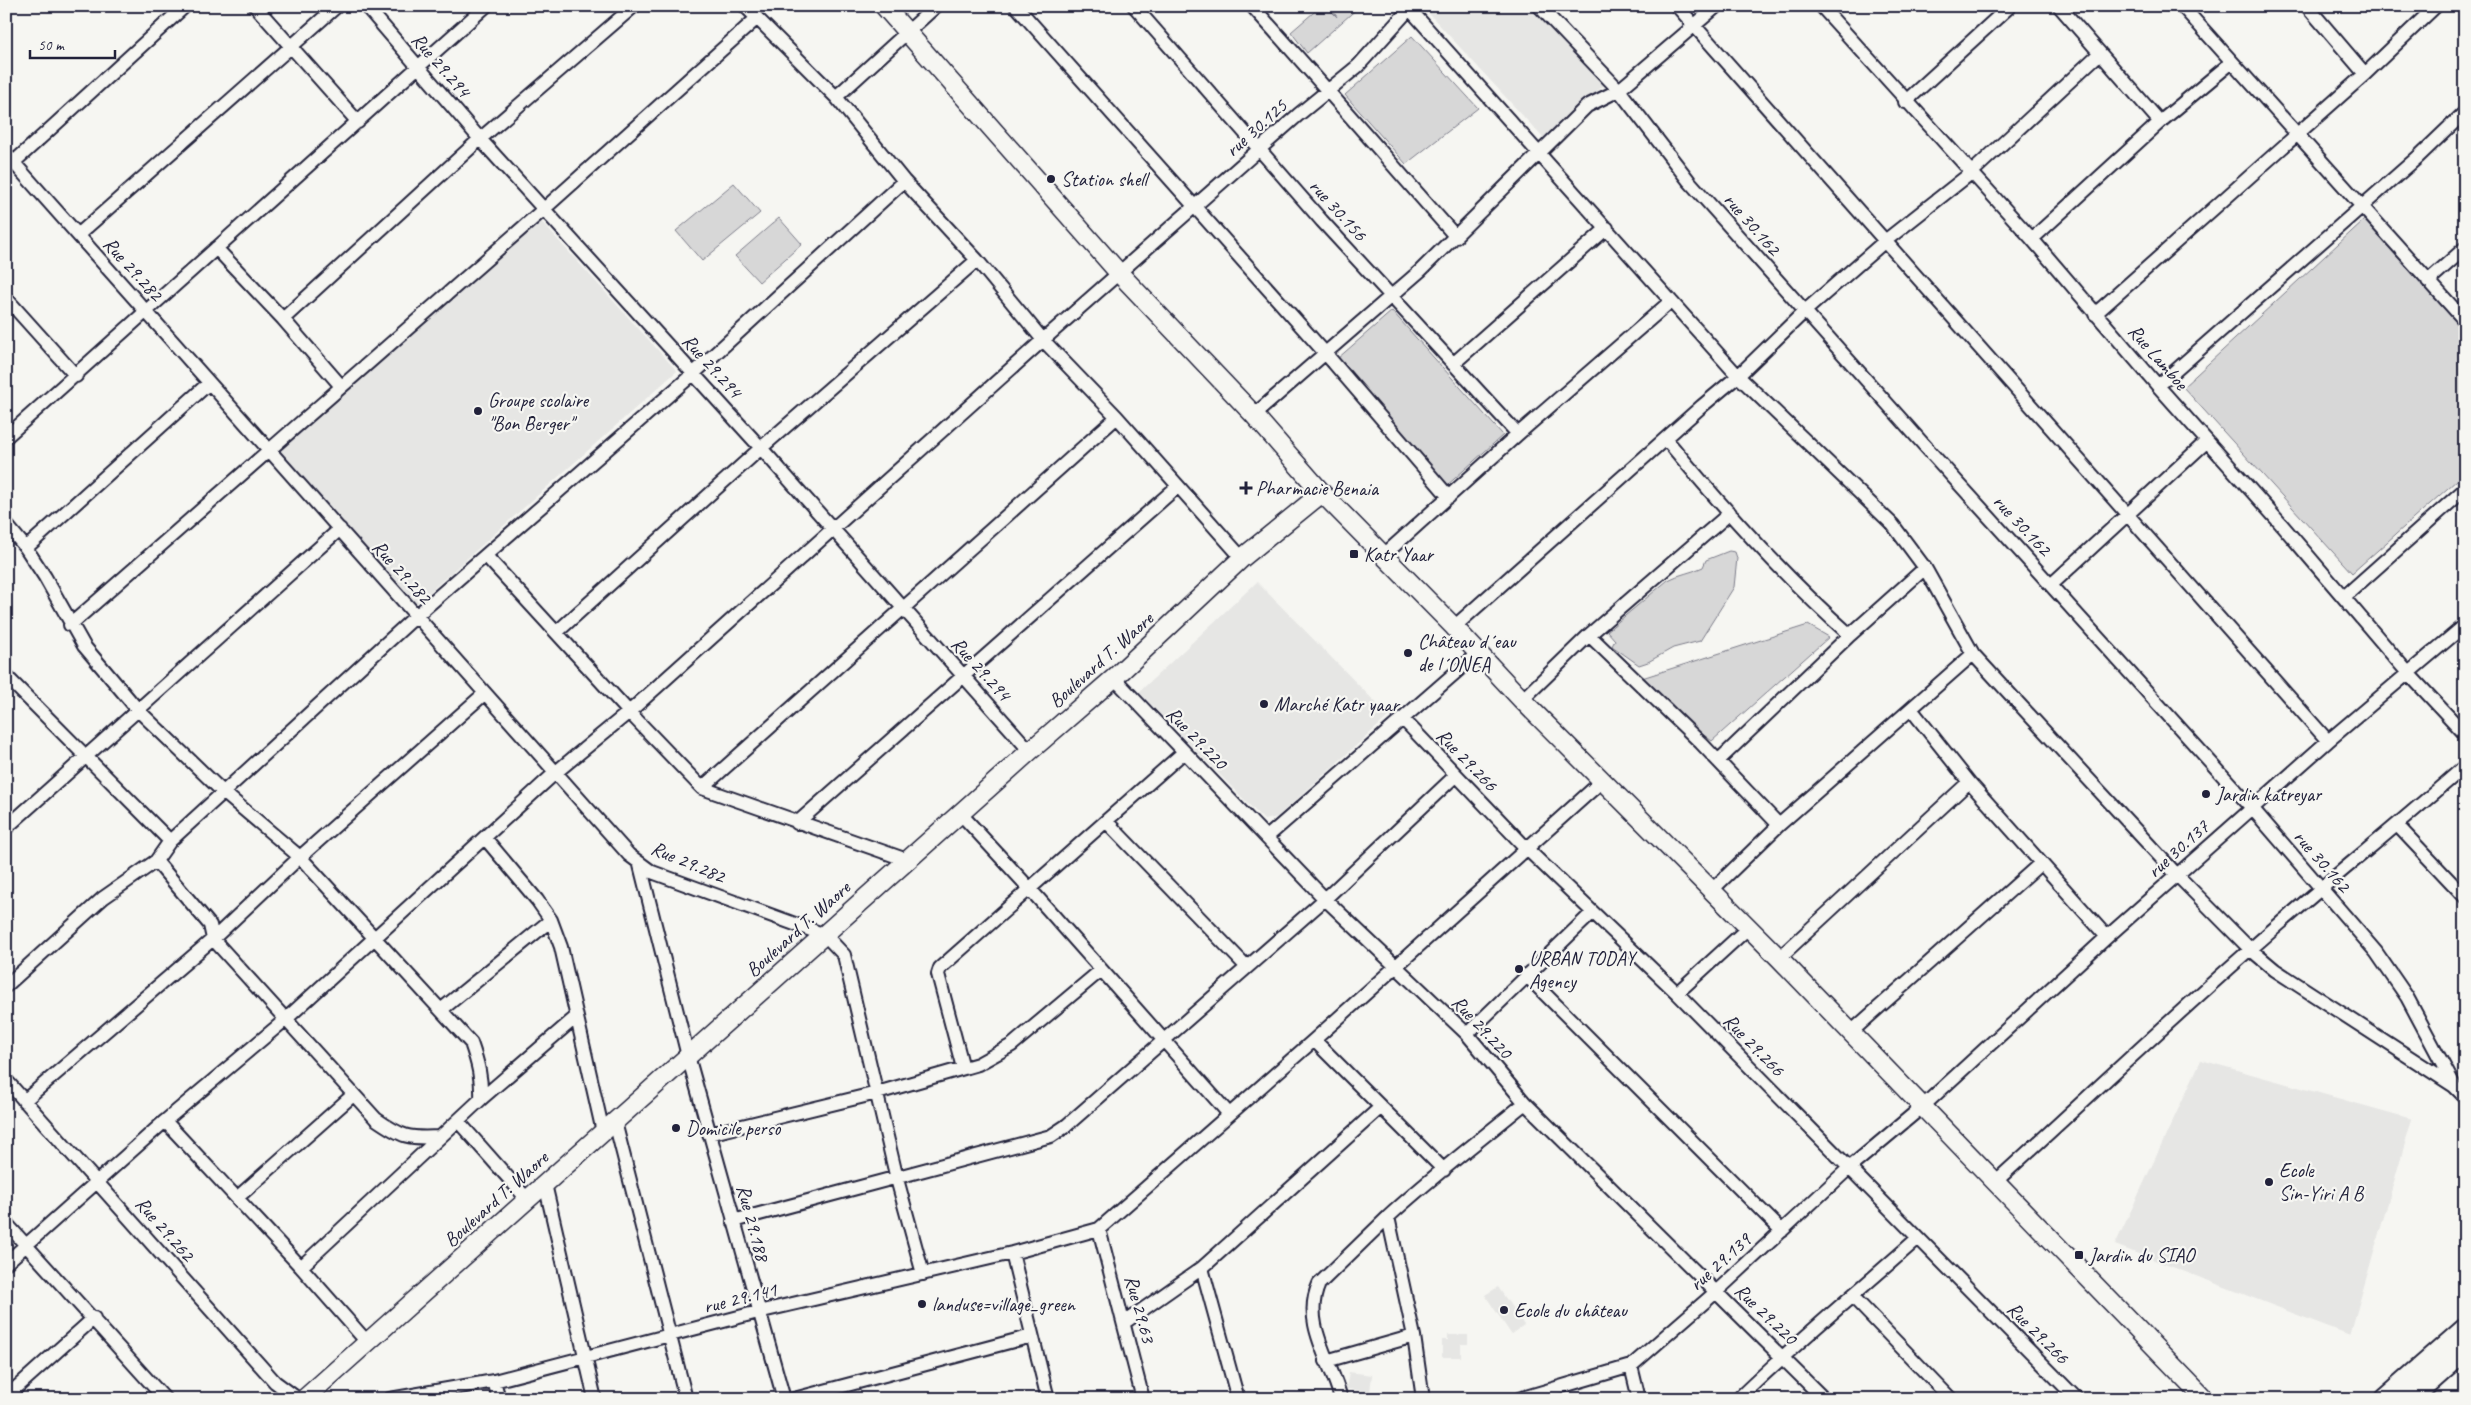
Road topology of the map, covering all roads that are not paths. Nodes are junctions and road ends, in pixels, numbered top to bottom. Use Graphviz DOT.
graph roads {
  1 [pos="185,6"];
  2 [pos="255,6"];
  3 [pos="337,6"];
  4 [pos="366,6"];
  5 [pos="486,6"];
  6 [pos="634,6"];
  7 [pos="746,6"];
  8 [pos="884,6"];
  9 [pos="936,6"];
  10 [pos="1016,6"];
  11 [pos="1134,6"];
  12 [pos="1252,6"];
  13 [pos="1539,6"];
  14 [pos="1677,6"];
  15 [pos="1717,6"];
  16 [pos="1821,6"];
  17 [pos="2010,6"];
  18 [pos="2060,6"];
  19 [pos="2182,6"];
  20 [pos="2307,6"];
  21 [pos="1409,7"];
  22 [pos="2430,8"];
  23 [pos="756,18"];
  24 [pos="1695,26"];
  25 [pos="906,31"];
  26 [pos="291,46"];
  27 [pos="2100,53"];
  28 [pos="2232,62"];
  29 [pos="418,66"];
  30 [pos="2364,74"];
  31 [pos="1329,90"];
  32 [pos="1619,90"];
  33 [pos="836,97"];
  34 [pos="1905,102"];
  35 [pos="2465,112"];
  36 [pos="358,122"];
  37 [pos="2160,122"];
  38 [pos="2296,133"];
  39 [pos="480,140"];
  40 [pos="1260,150"];
  41 [pos="1540,154"];
  42 [pos="10,158"];
  43 [pos="1971,173"];
  44 [pos="904,181"];
  45 [pos="2361,205"];
  46 [pos="1194,208"];
  47 [pos="544,209"];
  48 [pos="1607,228"];
  49 [pos="78,235"];
  50 [pos="1456,236"];
  51 [pos="2032,239"];
  52 [pos="1885,241"];
  53 [pos="216,248"];
  54 [pos="2465,248"];
  55 [pos="977,260"];
  56 [pos="1119,273"];
  57 [pos="2428,281"];
  58 [pos="1390,296"];
  59 [pos="7,299"];
  60 [pos="1671,301"];
  61 [pos="147,312"];
  62 [pos="1805,312"];
  63 [pos="2095,314"];
  64 [pos="283,319"];
  65 [pos="2465,321"];
  66 [pos="1043,340"];
  67 [pos="1326,354"];
  68 [pos="1453,364"];
  69 [pos="693,374"];
  70 [pos="76,376"];
  71 [pos="1738,376"];
  72 [pos="209,383"];
  73 [pos="341,386"];
  74 [pos="2158,386"];
  75 [pos="1254,415"];
  76 [pos="1117,417"];
  77 [pos="1518,434"];
  78 [pos="6,437"];
  79 [pos="1666,439"];
  80 [pos="2207,441"];
  81 [pos="761,448"];
  82 [pos="270,450"];
  83 [pos="1178,486"];
  84 [pos="2465,489"];
  85 [pos="1322,493"];
  86 [pos="1449,497"];
  87 [pos="1730,513"];
  88 [pos="2128,514"];
  89 [pos="6,524"];
  90 [pos="340,529"];
  91 [pos="833,529"];
  92 [pos="26,548"];
  93 [pos="1384,555"];
  94 [pos="486,556"];
  95 [pos="1242,558"];
  96 [pos="1926,568"];
  97 [pos="2052,585"];
  98 [pos="2344,597"];
  99 [pos="902,608"];
  100 [pos="416,616"];
  101 [pos="70,625"];
  102 [pos="2465,625"];
  103 [pos="1454,627"];
  104 [pos="557,632"];
  105 [pos="1589,635"];
  106 [pos="1850,635"];
  107 [pos="1478,653"];
  108 [pos="1973,654"];
  109 [pos="2408,673"];
  110 [pos="961,676"];
  111 [pos="1114,678"];
  112 [pos="8,680"];
  113 [pos="484,694"];
  114 [pos="1522,700"];
  115 [pos="1911,709"];
  116 [pos="138,710"];
  117 [pos="628,712"];
  118 [pos="1403,719"];
  119 [pos="2465,734"];
  120 [pos="2328,741"];
  121 [pos="1030,751"];
  122 [pos="1184,752"];
  123 [pos="86,756"];
  124 [pos="1718,761"];
  125 [pos="2465,766"];
  126 [pos="555,773"];
  127 [pos="1455,776"];
  128 [pos="1602,781"];
  129 [pos="1969,782"];
  130 [pos="702,788"];
  131 [pos="223,792"];
  132 [pos="2252,808"];
  133 [pos="960,813"];
  134 [pos="1106,821"];
  135 [pos="797,823"];
  136 [pos="1778,825"];
  137 [pos="2398,826"];
  138 [pos="6,828"];
  139 [pos="1267,836"];
  140 [pos="485,838"];
  141 [pos="170,841"];
  142 [pos="1528,850"];
  143 [pos="300,857"];
  144 [pos="156,860"];
  145 [pos="907,860"];
  146 [pos="2041,863"];
  147 [pos="640,865"];
  148 [pos="2177,875"];
  149 [pos="2320,888"];
  150 [pos="1030,889"];
  151 [pos="1712,890"];
  152 [pos="2465,897"];
  153 [pos="1325,899"];
  154 [pos="1592,912"];
  155 [pos="551,920"];
  156 [pos="1748,928"];
  157 [pos="825,935"];
  158 [pos="376,937"];
  159 [pos="2107,937"];
  160 [pos="213,939"];
  161 [pos="2250,949"];
  162 [pos="1778,958"];
  163 [pos="1246,966"];
  164 [pos="1396,966"];
  165 [pos="1100,971"];
  166 [pos="1526,975"];
  167 [pos="6,986"];
  168 [pos="1677,993"];
  169 [pos="441,1010"];
  170 [pos="576,1017"];
  171 [pos="286,1020"];
  172 [pos="1850,1033"];
  173 [pos="1467,1034"];
  174 [pos="1314,1040"];
  175 [pos="1163,1041"];
  176 [pos="688,1056"];
  177 [pos="963,1068"];
  178 [pos="6,1080"];
  179 [pos="2454,1086"];
  180 [pos="877,1093"];
  181 [pos="353,1095"];
  182 [pos="2465,1097"];
  183 [pos="481,1098"];
  184 [pos="24,1101"];
  185 [pos="1525,1103"];
  186 [pos="1381,1107"];
  187 [pos="1922,1107"];
  188 [pos="1228,1114"];
  189 [pos="166,1121"];
  190 [pos="458,1122"];
  191 [pos="609,1127"];
  192 [pos="709,1134"];
  193 [pos="440,1137"];
  194 [pos="1848,1169"];
  195 [pos="1444,1170"];
  196 [pos="897,1179"];
  197 [pos="97,1181"];
  198 [pos="1994,1183"];
  199 [pos="545,1184"];
  200 [pos="238,1197"];
  201 [pos="527,1199"];
  202 [pos="1388,1217"];
  203 [pos="733,1221"];
  204 [pos="6,1223"];
  205 [pos="1098,1229"];
  206 [pos="1782,1231"];
  207 [pos="1918,1238"];
  208 [pos="26,1246"];
  209 [pos="1012,1253"];
  210 [pos="6,1263"];
  211 [pos="301,1266"];
  212 [pos="1202,1268"];
  213 [pos="923,1274"];
  214 [pos="1716,1292"];
  215 [pos="1853,1297"];
  216 [pos="758,1312"];
  217 [pos="94,1318"];
  218 [pos="1125,1322"];
  219 [pos="2465,1329"];
  220 [pos="670,1335"];
  221 [pos="1032,1336"];
  222 [pos="1414,1336"];
  223 [pos="367,1342"];
  224 [pos="2465,1350"];
  225 [pos="1782,1356"];
  226 [pos="585,1357"];
  227 [pos="1326,1362"];
  228 [pos="1631,1366"];
  229 [pos="494,1381"];
  230 [pos="157,1396"];
  231 [pos="6,1397"];
  232 [pos="1533,1397"];
  233 [pos="2199,1397"];
  234 [pos="298,1399"];
  235 [pos="304,1399"];
  236 [pos="390,1399"];
  237 [pos="498,1399"];
  238 [pos="595,1399"];
  239 [pos="686,1399"];
  240 [pos="784,1399"];
  241 [pos="794,1399"];
  242 [pos="1048,1399"];
  243 [pos="1144,1399"];
  244 [pos="1238,1399"];
  245 [pos="1341,1399"];
  246 [pos="1423,1399"];
  247 [pos="1519,1399"];
  248 [pos="1639,1399"];
  249 [pos="1738,1399"];
  250 [pos="1824,1399"];
  251 [pos="1951,1399"];
  252 [pos="2077,1399"];
  253 [pos="2385,1399"];
  254 [pos="2410,1399"];
  1 -- 42 [label="street"];
  2 -- 26 [label="street"];
  3 -- 26 [label="street"];
  4 -- 29 [label="street, Rue 29.294"];
  5 -- 29 [label="street"];
  6 -- 39 [label="street"];
  7 -- 23 [label="street"];
  8 -- 25 [label="street"];
  9 -- 25 [label="street"];
  10 -- 46 [label="street"];
  11 -- 40 [label="street, rue 30.156"];
  12 -- 31 [label="street"];
  13 -- 32 [label="street, rue 30.162"];
  14 -- 24 [label="street"];
  15 -- 24 [label="street"];
  16 -- 34 [label="street, Rue Lamboe"];
  17 -- 34 [label="street"];
  18 -- 27 [label="street"];
  19 -- 28 [label="street"];
  20 -- 30 [label="street"];
  21 -- 31 [label="street, rue 30.125"];
  21 -- 41 [label="street"];
  22 -- 30 [label="street"];
  23 -- 33 [label="street"];
  23 -- 47 [label="street"];
  24 -- 32 [label="street"];
  24 -- 52 [label="street"];
  25 -- 33 [label="street"];
  25 -- 56 [label="street"];
  26 -- 36 [label="street"];
  26 -- 49 [label="street"];
  27 -- 37 [label="street"];
  27 -- 43 [label="street"];
  28 -- 37 [label="street"];
  28 -- 38 [label="street"];
  29 -- 36 [label="street"];
  29 -- 39 [label="street, Rue 29.294"];
  30 -- 38 [label="street"];
  31 -- 40 [label="street, rue 30.125"];
  31 -- 50 [label="street"];
  32 -- 41 [label="street"];
  32 -- 62 [label="street, rue 30.162"];
  33 -- 44 [label="street"];
  34 -- 43 [label="street, Rue Lamboe"];
  35 -- 45 [label="street"];
  36 -- 53 [label="street"];
  37 -- 51 [label="street"];
  38 -- 45 [label="street"];
  38 -- 63 [label="street"];
  39 -- 47 [label="street, Rue 29.294"];
  39 -- 64 [label="street"];
  40 -- 46 [label="street, rue 30.125"];
  40 -- 58 [label="street, rue 30.156"];
  41 -- 48 [label="street"];
  41 -- 50 [label="street"];
  42 -- 49 [label="street, Rue 29.282"];
  43 -- 51 [label="street, Rue Lamboe"];
  43 -- 52 [label="street"];
  44 -- 55 [label="street"];
  44 -- 69 [label="street"];
  45 -- 57 [label="street"];
  45 -- 74 [label="street"];
  46 -- 56 [label="street, rue 30.125"];
  46 -- 67 [label="street"];
  47 -- 69 [label="street, Rue 29.294"];
  47 -- 73 [label="street"];
  48 -- 60 [label="street"];
  48 -- 68 [label="street"];
  49 -- 61 [label="street, Rue 29.282"];
  50 -- 58 [label="street"];
  51 -- 63 [label="street, Rue Lamboe"];
  52 -- 62 [label="street"];
  52 -- 88 [label="street"];
  53 -- 61 [label="street"];
  53 -- 64 [label="street"];
  54 -- 57 [label="street"];
  55 -- 66 [label="street"];
  55 -- 81 [label="street"];
  56 -- 66 [label="street, rue 30.125"];
  56 -- 75 [label="street"];
  57 -- 65 [label="street"];
  58 -- 67 [label="street"];
  58 -- 68 [label="street, rue 30.156"];
  59 -- 70 [label="street"];
  60 -- 71 [label="street"];
  60 -- 77 [label="street"];
  61 -- 70 [label="street"];
  61 -- 72 [label="street, Rue 29.282"];
  62 -- 71 [label="street"];
  62 -- 97 [label="street, rue 30.162"];
  63 -- 74 [label="street, Rue Lamboe"];
  64 -- 73 [label="street"];
  66 -- 76 [label="street"];
  66 -- 91 [label="street, rue 30.125"];
  67 -- 75 [label="street"];
  67 -- 86 [label="street"];
  68 -- 77 [label="street, rue 30.156"];
  69 -- 81 [label="street, Rue 29.294"];
  69 -- 94 [label="street"];
  70 -- 78 [label="street"];
  71 -- 79 [label="street"];
  71 -- 96 [label="street"];
  72 -- 82 [label="street, Rue 29.282"];
  72 -- 92 [label="street"];
  73 -- 82 [label="street"];
  74 -- 80 [label="street, Rue Lamboe"];
  75 -- 85 [label="street"];
  76 -- 83 [label="street"];
  76 -- 99 [label="street"];
  77 -- 86 [label="street"];
  79 -- 87 [label="street"];
  79 -- 103 [label="street"];
  80 -- 88 [label="street"];
  80 -- 98 [label="street, Rue Lamboe"];
  81 -- 91 [label="street, Rue 29.294"];
  81 -- 104 [label="street"];
  82 -- 90 [label="street, Rue 29.282"];
  82 -- 101 [label="street"];
  83 -- 95 [label="street"];
  83 -- 110 [label="street"];
  84 -- 98 [label="street"];
  85 -- 93 [label="street"];
  85 -- 95 [label="street, Boulevard T. Waore"];
  86 -- 93 [label="street"];
  87 -- 105 [label="street"];
  87 -- 106 [label="street"];
  88 -- 97 [label="street"];
  88 -- 120 [label="street"];
  89 -- 92 [label="street"];
  90 -- 100 [label="street, Rue 29.282"];
  90 -- 116 [label="street"];
  91 -- 99 [label="street, Rue 29.294"];
  91 -- 117 [label="street, rue 30.125"];
  92 -- 101 [label="street"];
  93 -- 103 [label="street"];
  94 -- 100 [label="street"];
  94 -- 104 [label="street"];
  95 -- 111 [label="street, Boulevard T. Waore"];
  96 -- 106 [label="street"];
  96 -- 108 [label="street"];
  97 -- 132 [label="street, rue 30.162"];
  98 -- 109 [label="street, Rue Lamboe"];
  99 -- 110 [label="street, Rue 29.294"];
  99 -- 130 [label="street"];
  100 -- 113 [label="street, Rue 29.282"];
  100 -- 131 [label="street"];
  101 -- 116 [label="street"];
  102 -- 109 [label="street, rue 30.137"];
  103 -- 107 [label="street"];
  104 -- 117 [label="street"];
  105 -- 114 [label="street"];
  105 -- 124 [label="street"];
  106 -- 124 [label="street"];
  107 -- 114 [label="street"];
  107 -- 118 [label="street"];
  108 -- 115 [label="street"];
  108 -- 148 [label="street"];
  109 -- 119 [label="street, Rue Lamboe"];
  109 -- 120 [label="street, rue 30.137"];
  110 -- 121 [label="street, Rue 29.294"];
  110 -- 135 [label="street"];
  111 -- 121 [label="street, Boulevard T. Waore"];
  111 -- 122 [label="street, Rue 29.220"];
  112 -- 123 [label="street"];
  113 -- 126 [label="street, Rue 29.282"];
  113 -- 143 [label="street"];
  114 -- 128 [label="street"];
  115 -- 129 [label="street"];
  115 -- 136 [label="street"];
  116 -- 123 [label="street"];
  116 -- 131 [label="street"];
  117 -- 126 [label="street, rue 30.125"];
  117 -- 130 [label="street"];
  118 -- 127 [label="street, Rue 29.266"];
  118 -- 139 [label="street"];
  120 -- 132 [label="street, rue 30.137"];
  121 -- 133 [label="street, Boulevard T. Waore"];
  122 -- 134 [label="street"];
  122 -- 139 [label="street, Rue 29.220"];
  123 -- 138 [label="street"];
  123 -- 141 [label="street"];
  124 -- 136 [label="street"];
  125 -- 137 [label="street"];
  126 -- 140 [label="street, rue 30.125"];
  126 -- 147 [label="street, Rue 29.282"];
  127 -- 142 [label="street, Rue 29.266"];
  127 -- 153 [label="street"];
  128 -- 142 [label="street"];
  128 -- 151 [label="street"];
  129 -- 146 [label="street"];
  129 -- 162 [label="street"];
  130 -- 135 [label="street"];
  131 -- 141 [label="street"];
  131 -- 143 [label="street"];
  132 -- 148 [label="street, rue 30.137"];
  132 -- 149 [label="street, rue 30.162"];
  133 -- 145 [label="street, Boulevard T. Waore"];
  133 -- 150 [label="street"];
  134 -- 150 [label="street"];
  134 -- 163 [label="street"];
  135 -- 145 [label="street"];
  136 -- 151 [label="street"];
  137 -- 149 [label="street"];
  137 -- 152 [label="street"];
  139 -- 153 [label="street, Rue 29.220"];
  140 -- 155 [label="street"];
  140 -- 158 [label="street, rue 30.125"];
  141 -- 144 [label="street"];
  142 -- 154 [label="street, Rue 29.266"];
  142 -- 164 [label="street"];
  143 -- 158 [label="street"];
  143 -- 160 [label="street"];
  144 -- 160 [label="street"];
  144 -- 167 [label="street"];
  145 -- 157 [label="street, Boulevard T. Waore"];
  146 -- 159 [label="street"];
  146 -- 172 [label="street"];
  147 -- 157 [label="street, Rue 29.282"];
  147 -- 176 [label="street, Rue 29.188"];
  148 -- 159 [label="street, rue 30.137"];
  148 -- 161 [label="street"];
  149 -- 161 [label="street"];
  149 -- 179 [label="street, rue 30.162"];
  150 -- 165 [label="street"];
  150 -- 177 [label="street"];
  151 -- 156 [label="street"];
  153 -- 163 [label="street"];
  153 -- 164 [label="street, Rue 29.220"];
  154 -- 166 [label="street"];
  154 -- 168 [label="street, Rue 29.266"];
  155 -- 169 [label="street"];
  155 -- 170 [label="street"];
  156 -- 162 [label="street"];
  156 -- 168 [label="street"];
  157 -- 176 [label="street, Boulevard T. Waore"];
  157 -- 180 [label="street"];
  158 -- 169 [label="street"];
  158 -- 171 [label="street, rue 30.125"];
  159 -- 187 [label="street, rue 30.137"];
  160 -- 171 [label="street"];
  160 -- 184 [label="street"];
  161 -- 179 [label="street"];
  161 -- 198 [label="street"];
  162 -- 172 [label="street"];
  163 -- 175 [label="street"];
  164 -- 173 [label="street, Rue 29.220"];
  164 -- 174 [label="street"];
  165 -- 175 [label="street"];
  165 -- 177 [label="street"];
  166 -- 173 [label="street"];
  166 -- 206 [label="street"];
  168 -- 194 [label="street, Rue 29.266"];
  169 -- 183 [label="street"];
  170 -- 183 [label="street"];
  170 -- 191 [label="street"];
  171 -- 181 [label="street"];
  171 -- 189 [label="street, rue 30.125"];
  172 -- 187 [label="street"];
  173 -- 185 [label="street, Rue 29.220"];
  174 -- 186 [label="street"];
  174 -- 188 [label="street"];
  175 -- 188 [label="street"];
  175 -- 196 [label="street"];
  176 -- 191 [label="street, Boulevard T. Waore"];
  176 -- 192 [label="street, Rue 29.188"];
  177 -- 180 [label="street"];
  178 -- 184 [label="street, Rue 29.262"];
  179 -- 182 [label="street"];
  180 -- 192 [label="street"];
  180 -- 196 [label="street"];
  181 -- 193 [label="street"];
  181 -- 200 [label="street"];
  183 -- 190 [label="street"];
  184 -- 197 [label="street, Rue 29.262"];
  185 -- 195 [label="street"];
  185 -- 214 [label="street, Rue 29.220"];
  186 -- 195 [label="street"];
  186 -- 212 [label="street"];
  187 -- 194 [label="street, rue 29.139"];
  187 -- 198 [label="street"];
  188 -- 205 [label="street"];
  189 -- 197 [label="street, rue 30.125"];
  189 -- 200 [label="street"];
  190 -- 193 [label="street"];
  190 -- 201 [label="street"];
  191 -- 199 [label="street, Boulevard T. Waore"];
  191 -- 220 [label="street"];
  192 -- 203 [label="street, Rue 29.188"];
  193 -- 211 [label="street"];
  194 -- 206 [label="street, rue 29.139"];
  194 -- 207 [label="street, Rue 29.266"];
  195 -- 202 [label="street"];
  196 -- 203 [label="street"];
  196 -- 213 [label="street"];
  197 -- 208 [label="street, rue 30.125"];
  197 -- 234 [label="street, Rue 29.262"];
  198 -- 233 [label="street"];
  199 -- 201 [label="street, Boulevard T. Waore"];
  199 -- 226 [label="street"];
  200 -- 211 [label="street"];
  201 -- 223 [label="street, Boulevard T. Waore"];
  202 -- 222 [label="street"];
  202 -- 227 [label="street"];
  203 -- 216 [label="street, Rue 29.188"];
  204 -- 208 [label="street"];
  205 -- 209 [label="street, rue 29.141"];
  205 -- 218 [label="street, Rue 29.63"];
  206 -- 214 [label="street, rue 29.139"];
  207 -- 215 [label="street"];
  207 -- 252 [label="street, Rue 29.266"];
  208 -- 210 [label="street, rue 30.125"];
  208 -- 217 [label="street"];
  209 -- 213 [label="street, rue 29.141"];
  209 -- 221 [label="street"];
  211 -- 223 [label="street"];
  212 -- 218 [label="street"];
  212 -- 244 [label="street"];
  213 -- 216 [label="street, rue 29.141"];
  214 -- 225 [label="street, Rue 29.220"];
  214 -- 228 [label="street, rue 29.139"];
  215 -- 225 [label="street"];
  215 -- 251 [label="street"];
  216 -- 220 [label="street, rue 29.141"];
  216 -- 240 [label="street, Rue 29.188"];
  217 -- 230 [label="street"];
  217 -- 231 [label="street"];
  218 -- 243 [label="street, Rue 29.63"];
  219 -- 253 [label="main road"];
  220 -- 226 [label="street, rue 29.141"];
  220 -- 239 [label="street"];
  221 -- 241 [label="street"];
  221 -- 242 [label="street"];
  222 -- 227 [label="street"];
  222 -- 246 [label="street"];
  223 -- 235 [label="street, Boulevard T. Waore"];
  224 -- 254 [label="main road"];
  225 -- 249 [label="street"];
  225 -- 250 [label="street, Rue 29.220"];
  226 -- 229 [label="street, rue 29.141"];
  226 -- 238 [label="street"];
  227 -- 245 [label="street"];
  228 -- 232 [label="street, rue 29.139"];
  228 -- 248 [label="street"];
  229 -- 236 [label="street, rue 29.141"];
  229 -- 237 [label="street"];
  232 -- 247 [label="street, rue 29.139"];
}
